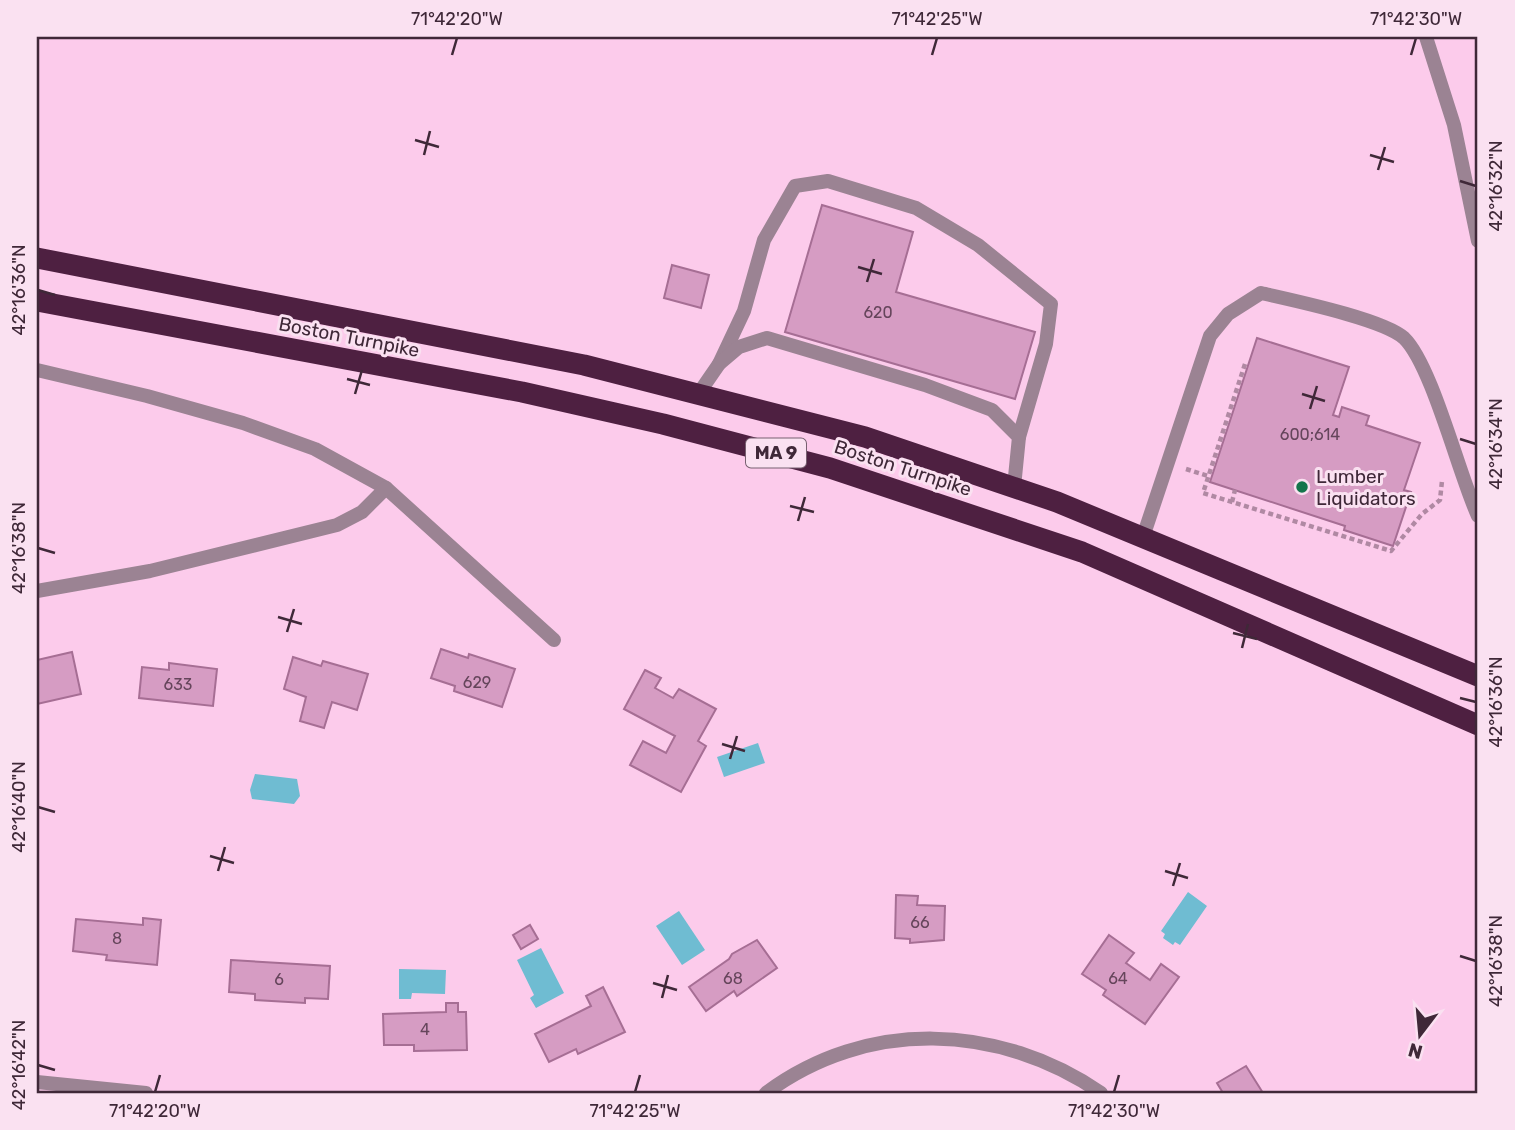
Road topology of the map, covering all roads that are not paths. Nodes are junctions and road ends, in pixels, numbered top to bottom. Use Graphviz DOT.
graph roads {
  1 [pos="1426,37"];
  2 [pos="1478,242"];
  3 [pos="37,258"];
  4 [pos="37,301"];
  5 [pos="719,364"];
  6 [pos="37,370"];
  7 [pos="699,393"];
  8 [pos="1019,437"];
  9 [pos="1014,487"];
  10 [pos="386,488"];
  11 [pos="1478,516"];
  12 [pos="1143,537"];
  13 [pos="37,591"];
  14 [pos="554,640"];
  15 [pos="1478,676"];
  16 [pos="1478,725"];
  17 [pos="37,1082"];
  18 [pos="146,1093"];
  19 [pos="766,1093"];
  20 [pos="1101,1093"];
  1 -- 2 [label="street"];
  3 -- 7 [label="highway, Boston Turnpike / MA 9"];
  4 -- 16 [label="highway, Boston Turnpike / MA 9"];
  5 -- 7 [label="street"];
  5 -- 8 [label="street"];
  5 -- 8 [label="street"];
  6 -- 10 [label="street"];
  7 -- 9 [label="highway, Boston Turnpike / MA 9"];
  8 -- 9 [label="street"];
  9 -- 12 [label="highway, Boston Turnpike / MA 9"];
  10 -- 13 [label="street"];
  10 -- 14 [label="street"];
  11 -- 12 [label="street"];
  12 -- 15 [label="highway, Boston Turnpike / MA 9"];
  17 -- 18 [label="street"];
  19 -- 20 [label="street"];
}
